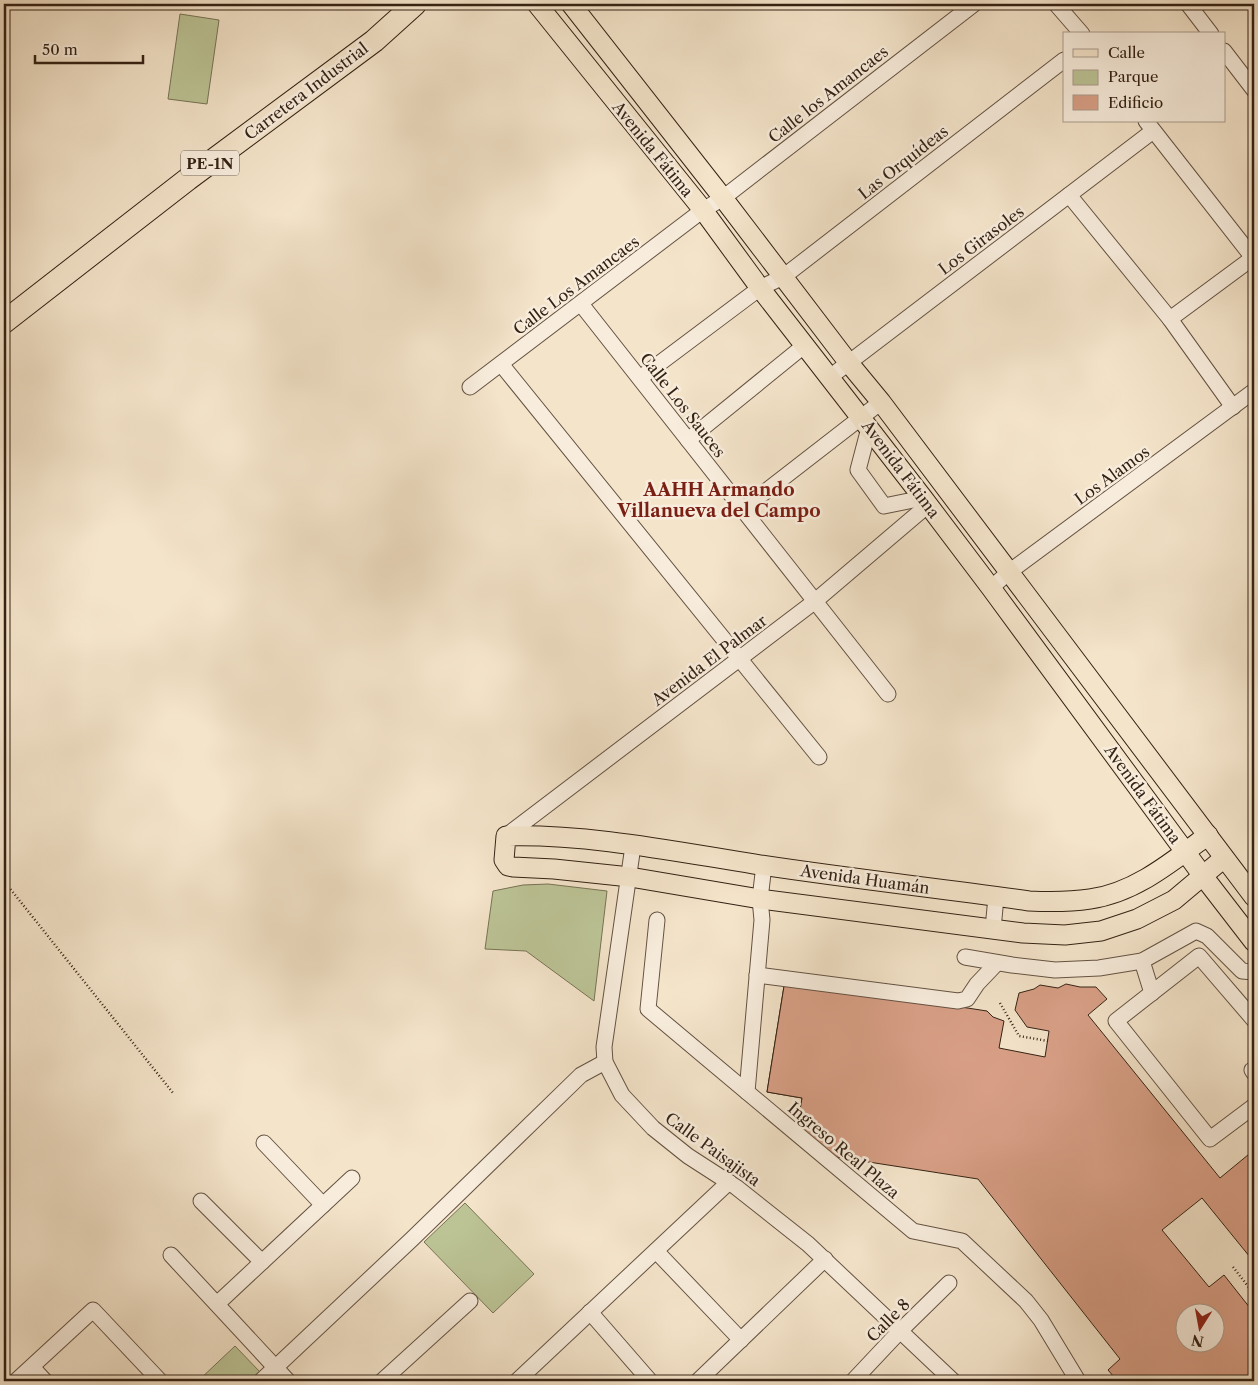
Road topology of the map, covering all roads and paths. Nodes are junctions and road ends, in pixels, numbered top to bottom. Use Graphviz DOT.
graph roads {
  1 [pos="415,4"];
  2 [pos="538,4"];
  3 [pos="571,4"];
  4 [pos="974,4"];
  5 [pos="1056,4"];
  6 [pos="1188,4"];
  7 [pos="1080,32"];
  8 [pos="1209,32"];
  9 [pos="1226,54"];
  10 [pos="1063,61"];
  11 [pos="1254,90"];
  12 [pos="1149,126"];
  13 [pos="1069,195"];
  14 [pos="723,198"];
  15 [pos="703,210"];
  16 [pos="1254,258"];
  17 [pos="783,277"];
  18 [pos="760,288"];
  19 [pos="581,304"];
  20 [pos="1170,319"];
  21 [pos="4,322"];
  22 [pos="805,345"];
  23 [pos="848,362"];
  24 [pos="501,364"];
  25 [pos="830,377"];
  26 [pos="640,378"];
  27 [pos="470,387"];
  28 [pos="1254,391"];
  29 [pos="881,402"];
  30 [pos="1233,407"];
  31 [pos="865,423"];
  32 [pos="688,440"];
  33 [pos="925,501"];
  34 [pos="743,509"];
  35 [pos="1009,572"];
  36 [pos="991,588"];
  37 [pos="814,602"];
  38 [pos="741,659"];
  39 [pos="888,694"];
  40 [pos="1119,717"];
  41 [pos="1098,732"];
  42 [pos="820,757"];
  43 [pos="1208,835"];
  44 [pos="506,836"];
  45 [pos="634,846"];
  46 [pos="1186,852"];
  47 [pos="1224,858"];
  48 [pos="764,865"];
  49 [pos="1203,876"];
  50 [pos="630,877"];
  51 [pos="4,881"];
  52 [pos="996,897"];
  53 [pos="1254,897"];
  54 [pos="760,899"];
  55 [pos="657,920"];
  56 [pos="993,929"];
  57 [pos="1254,942"];
  58 [pos="1142,961"];
  59 [pos="997,962"];
  60 [pos="1254,972"];
  61 [pos="757,975"];
  62 [pos="977,984"];
  63 [pos="1152,993"];
  64 [pos="1000,1003"];
  65 [pos="1254,1020"];
  66 [pos="1048,1041"];
  67 [pos="605,1062"];
  68 [pos="747,1092"];
  69 [pos="173,1093"];
  70 [pos="1254,1106"];
  71 [pos="264,1143"];
  72 [pos="352,1178"];
  73 [pos="729,1182"];
  74 [pos="201,1201"];
  75 [pos="322,1205"];
  76 [pos="656,1251"];
  77 [pos="171,1255"];
  78 [pos="825,1259"];
  79 [pos="262,1262"];
  80 [pos="1233,1267"];
  81 [pos="949,1284"];
  82 [pos="1254,1294"];
  83 [pos="470,1301"];
  84 [pos="217,1304"];
  85 [pos="590,1312"];
  86 [pos="900,1331"];
  87 [pos="741,1340"];
  88 [pos="32,1367"];
  89 [pos="275,1368"];
  90 [pos="16,1381"];
  91 [pos="45,1381"];
  92 [pos="160,1381"];
  93 [pos="261,1381"];
  94 [pos="288,1381"];
  95 [pos="382,1381"];
  96 [pos="517,1381"];
  97 [pos="650,1381"];
  98 [pos="698,1381"];
  99 [pos="853,1381"];
  100 [pos="953,1381"];
  101 [pos="1078,1381"];
  1 -- 21 [label="highway, Carretera Industrial / PE-1N"];
  2 -- 15 [label="main road, Avenida Fátima"];
  3 -- 14 [label="main road, Avenida Fátima"];
  4 -- 14 [label="street, Calle los Amancaes"];
  5 -- 7 [label="street"];
  6 -- 8 [label="street"];
  9 -- 11 [label="street"];
  10 -- 17 [label="street, Las Orquídeas"];
  12 -- 13 [label="street, Los Girasoles"];
  12 -- 16 [label="street"];
  13 -- 20 [label="street"];
  13 -- 23 [label="street, Los Girasoles"];
  14 -- 15 [label="street, Calle los Amancaes"];
  14 -- 17 [label="main road, Avenida Fátima"];
  15 -- 18 [label="main road, Avenida Fátima"];
  15 -- 19 [label="street, Calle Los Amancaes"];
  16 -- 20 [label="street"];
  17 -- 18 [label="street, Las Orquídeas"];
  17 -- 23 [label="main road, Avenida Fátima"];
  18 -- 22 [label="main road, Avenida Fátima"];
  18 -- 26 [label="street, Las Orquídeas"];
  19 -- 24 [label="street, Calle Los Amancaes"];
  19 -- 26 [label="street, Calle Los Sauces"];
  20 -- 30 [label="street"];
  22 -- 25 [label="main road, Avenida Fátima"];
  22 -- 32 [label="street"];
  23 -- 25 [label="street, Los Girasoles"];
  23 -- 29 [label="main road, Avenida Fátima"];
  24 -- 27 [label="street, Calle Los Amancaes"];
  24 -- 38 [label="street"];
  25 -- 31 [label="main road, Avenida Fátima"];
  26 -- 32 [label="street, Calle Los Sauces"];
  28 -- 30 [label="street, Los Alamos"];
  29 -- 31 [label="street"];
  29 -- 35 [label="main road, Avenida Fátima"];
  30 -- 35 [label="street, Los Alamos"];
  31 -- 33 [label="main road, Avenida Fátima"];
  31 -- 33 [label="street"];
  31 -- 34 [label="street"];
  32 -- 34 [label="street, Calle Los Sauces"];
  33 -- 36 [label="main road, Avenida Fátima"];
  33 -- 37 [label="street, Avenida El Palmar"];
  34 -- 37 [label="street, Calle Los Sauces"];
  35 -- 36 [label="street, Los Alamos"];
  35 -- 40 [label="main road, Avenida Fátima"];
  36 -- 41 [label="main road, Avenida Fátima"];
  37 -- 38 [label="street, Avenida El Palmar"];
  37 -- 39 [label="street, Calle Los Sauces"];
  38 -- 42 [label="street"];
  38 -- 44 [label="street, Avenida El Palmar"];
  40 -- 41 [label="main road"];
  40 -- 43 [label="main road, Avenida Fátima"];
  41 -- 46 [label="main road, Avenida Fátima"];
  43 -- 46 [label="main road, Avenida Huamán"];
  43 -- 47 [label="main road, Avenida Fátima"];
  44 -- 45 [label="main road, Avenida Huamán"];
  44 -- 50 [label="main road, Avenida Huamán"];
  45 -- 48 [label="main road, Avenida Huamán"];
  45 -- 50 [label="street, Calle Paisajista"];
  46 -- 49 [label="main road, Avenida Fátima"];
  46 -- 52 [label="main road, Avenida Huamán"];
  47 -- 49 [label="main road, Avenida Huamán"];
  47 -- 53 [label="main road, Avenida Fátima"];
  48 -- 52 [label="main road, Avenida Huamán"];
  48 -- 54 [label="street"];
  49 -- 56 [label="main road, Avenida Huamán"];
  49 -- 57 [label="main road, Avenida Fátima"];
  50 -- 54 [label="main road, Avenida Huamán"];
  50 -- 67 [label="street, Calle Paisajista"];
  51 -- 69 [label="path"];
  52 -- 56 [label="street"];
  54 -- 56 [label="main road, Avenida Huamán"];
  54 -- 61 [label="street"];
  55 -- 68 [label="street, Ingreso Real Plaza"];
  58 -- 59 [label="street"];
  58 -- 60 [label="street"];
  58 -- 63 [label="street"];
  59 -- 62 [label="street"];
  59 -- 62 [label="street"];
  61 -- 62 [label="street"];
  61 -- 68 [label="street"];
  63 -- 65 [label="street"];
  63 -- 70 [label="street"];
  64 -- 66 [label="path"];
  67 -- 73 [label="street, Calle Paisajista"];
  67 -- 89 [label="street"];
  68 -- 101 [label="street, Ingreso Real Plaza"];
  71 -- 75 [label="street"];
  72 -- 75 [label="street"];
  73 -- 76 [label="street"];
  73 -- 78 [label="street, Calle Paisajista"];
  74 -- 79 [label="street"];
  75 -- 79 [label="street"];
  76 -- 85 [label="street"];
  76 -- 87 [label="street"];
  77 -- 84 [label="street"];
  78 -- 86 [label="street, Calle Paisajista"];
  78 -- 87 [label="street"];
  79 -- 84 [label="street"];
  80 -- 82 [label="path"];
  81 -- 86 [label="street, Calle 8"];
  83 -- 95 [label="street"];
  84 -- 89 [label="street"];
  85 -- 96 [label="street"];
  85 -- 97 [label="street"];
  86 -- 99 [label="street, Calle 8"];
  86 -- 100 [label="street, Calle Paisajista"];
  87 -- 98 [label="street"];
  88 -- 90 [label="street"];
  88 -- 91 [label="street"];
  88 -- 92 [label="street"];
  89 -- 93 [label="street"];
  89 -- 94 [label="street"];
}
